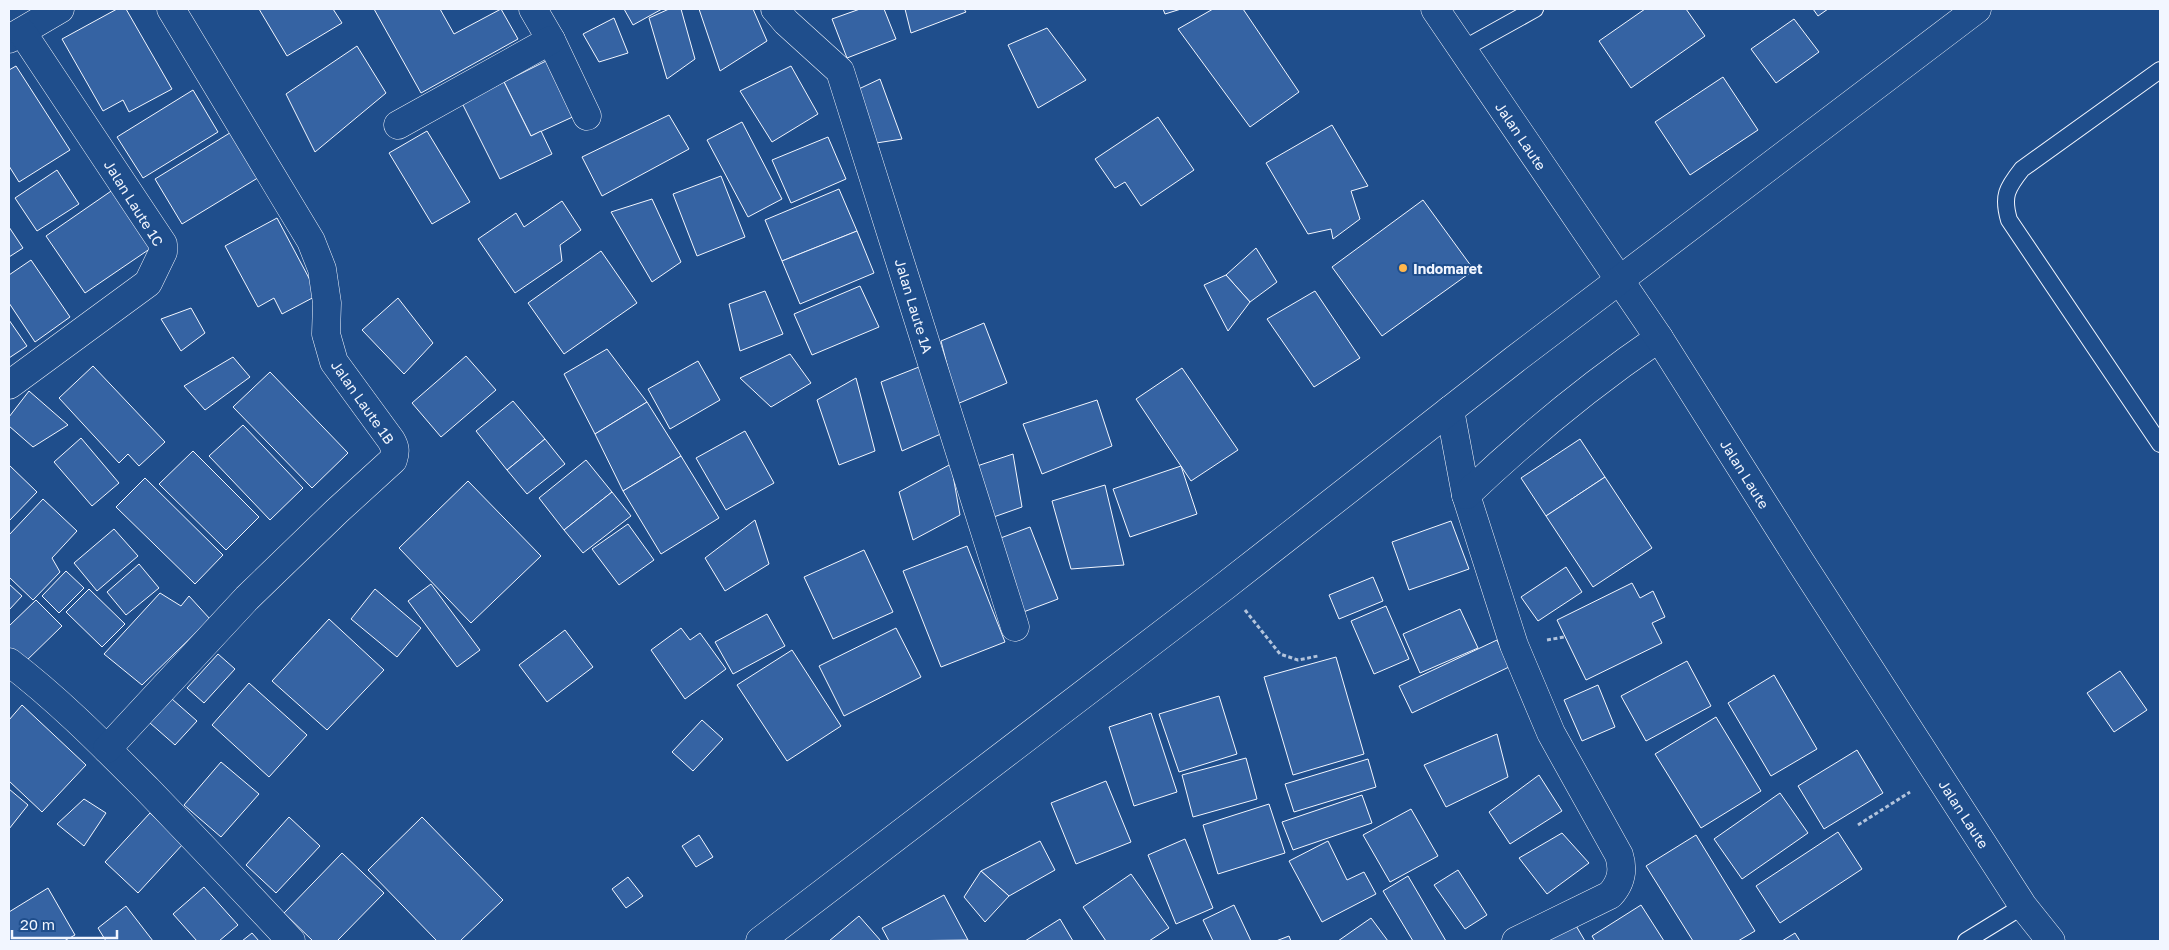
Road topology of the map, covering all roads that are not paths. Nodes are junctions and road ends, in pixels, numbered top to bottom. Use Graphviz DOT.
graph roads {
  1 [pos="60,9"];
  2 [pos="171,9"];
  3 [pos="533,9"];
  4 [pos="774,9"];
  5 [pos="1435,9"];
  6 [pos="1535,9"];
  7 [pos="1978,9"];
  8 [pos="15,36"];
  9 [pos="551,40"];
  10 [pos="1463,48"];
  11 [pos="2160,70"];
  12 [pos="587,116"];
  13 [pos="398,125"];
  14 [pos="1620,280"];
  15 [pos="1659,338"];
  16 [pos="9,385"];
  17 [pos="1450,410"];
  18 [pos="2160,444"];
  19 [pos="1466,494"];
  20 [pos="1015,627"];
  21 [pos="9,662"];
  22 [pos="107,749"];
  23 [pos="2024,906"];
  24 [pos="291,941"];
  25 [pos="760,941"];
  26 [pos="1516,941"];
  27 [pos="1966,941"];
  28 [pos="2051,941"];
  1 -- 8 [label="street"];
  2 -- 22 [label="street, Jalan Laute 1B"];
  3 -- 9 [label="street"];
  4 -- 20 [label="street, Jalan Laute 1A"];
  5 -- 10 [label="street, Jalan Laute"];
  6 -- 10 [label="lane"];
  7 -- 14 [label="street"];
  8 -- 16 [label="street, Jalan Laute 1C"];
  9 -- 12 [label="street"];
  9 -- 13 [label="street"];
  10 -- 14 [label="street, Jalan Laute"];
  11 -- 18 [label="lane"];
  14 -- 15 [label="street, Jalan Laute"];
  14 -- 17 [label="street"];
  15 -- 19 [label="street"];
  15 -- 23 [label="street, Jalan Laute"];
  17 -- 19 [label="street"];
  17 -- 25 [label="street"];
  19 -- 26 [label="street"];
  21 -- 22 [label="street"];
  22 -- 24 [label="street"];
  23 -- 27 [label="lane"];
  23 -- 28 [label="street, Jalan Laute"];
}
